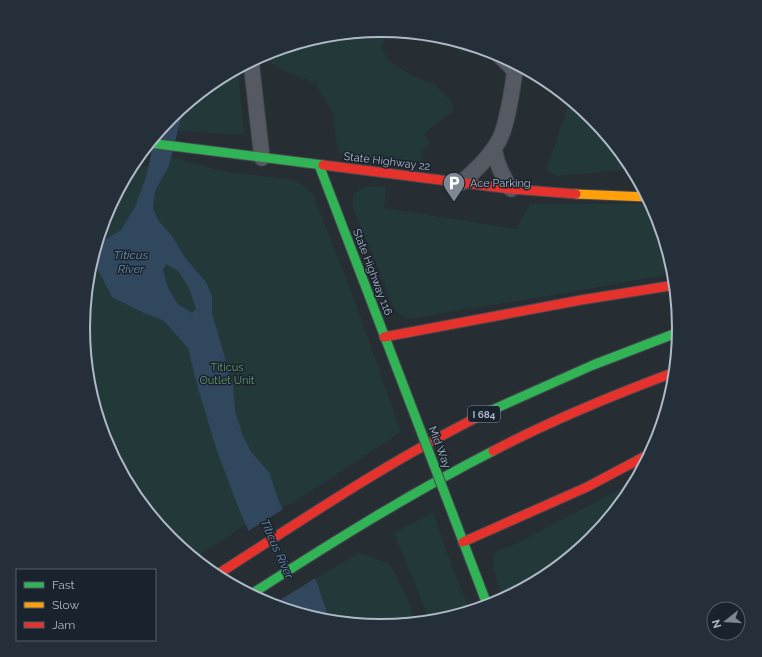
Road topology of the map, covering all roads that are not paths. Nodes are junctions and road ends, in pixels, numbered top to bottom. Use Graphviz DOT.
graph roads {
  1 [pos="252,67"];
  2 [pos="515,69"];
  3 [pos="156,144"];
  4 [pos="494,149"];
  5 [pos="262,158"];
  6 [pos="319,165"];
  7 [pos="461,183"];
  8 [pos="511,189"];
  9 [pos="640,197"];
  10 [pos="669,286"];
  11 [pos="672,335"];
  12 [pos="384,337"];
  13 [pos="669,374"];
  14 [pos="404,388"];
  15 [pos="641,458"];
  16 [pos="463,542"];
  17 [pos="221,572"];
  18 [pos="256,592"];
  19 [pos="486,601"];
  1 -- 5 [label="street"];
  2 -- 4 [label="street"];
  3 -- 5 [label="main road, State Highway 22"];
  4 -- 7 [label="street"];
  4 -- 8 [label="street"];
  5 -- 6 [label="main road, State Highway 22"];
  6 -- 7 [label="main road, State Highway 22"];
  6 -- 12 [label="main road, State Highway 116"];
  7 -- 8 [label="main road, State Highway 22"];
  8 -- 9 [label="main road, State Highway 22"];
  10 -- 12 [label="main road"];
  11 -- 17 [label="main road, I 684"];
  12 -- 14 [label="main road, State Highway 116"];
  13 -- 18 [label="main road"];
  14 -- 16 [label="main road, Mid Way, bridge"];
  15 -- 16 [label="main road"];
  16 -- 19 [label="main road, Mid Way"];
}
